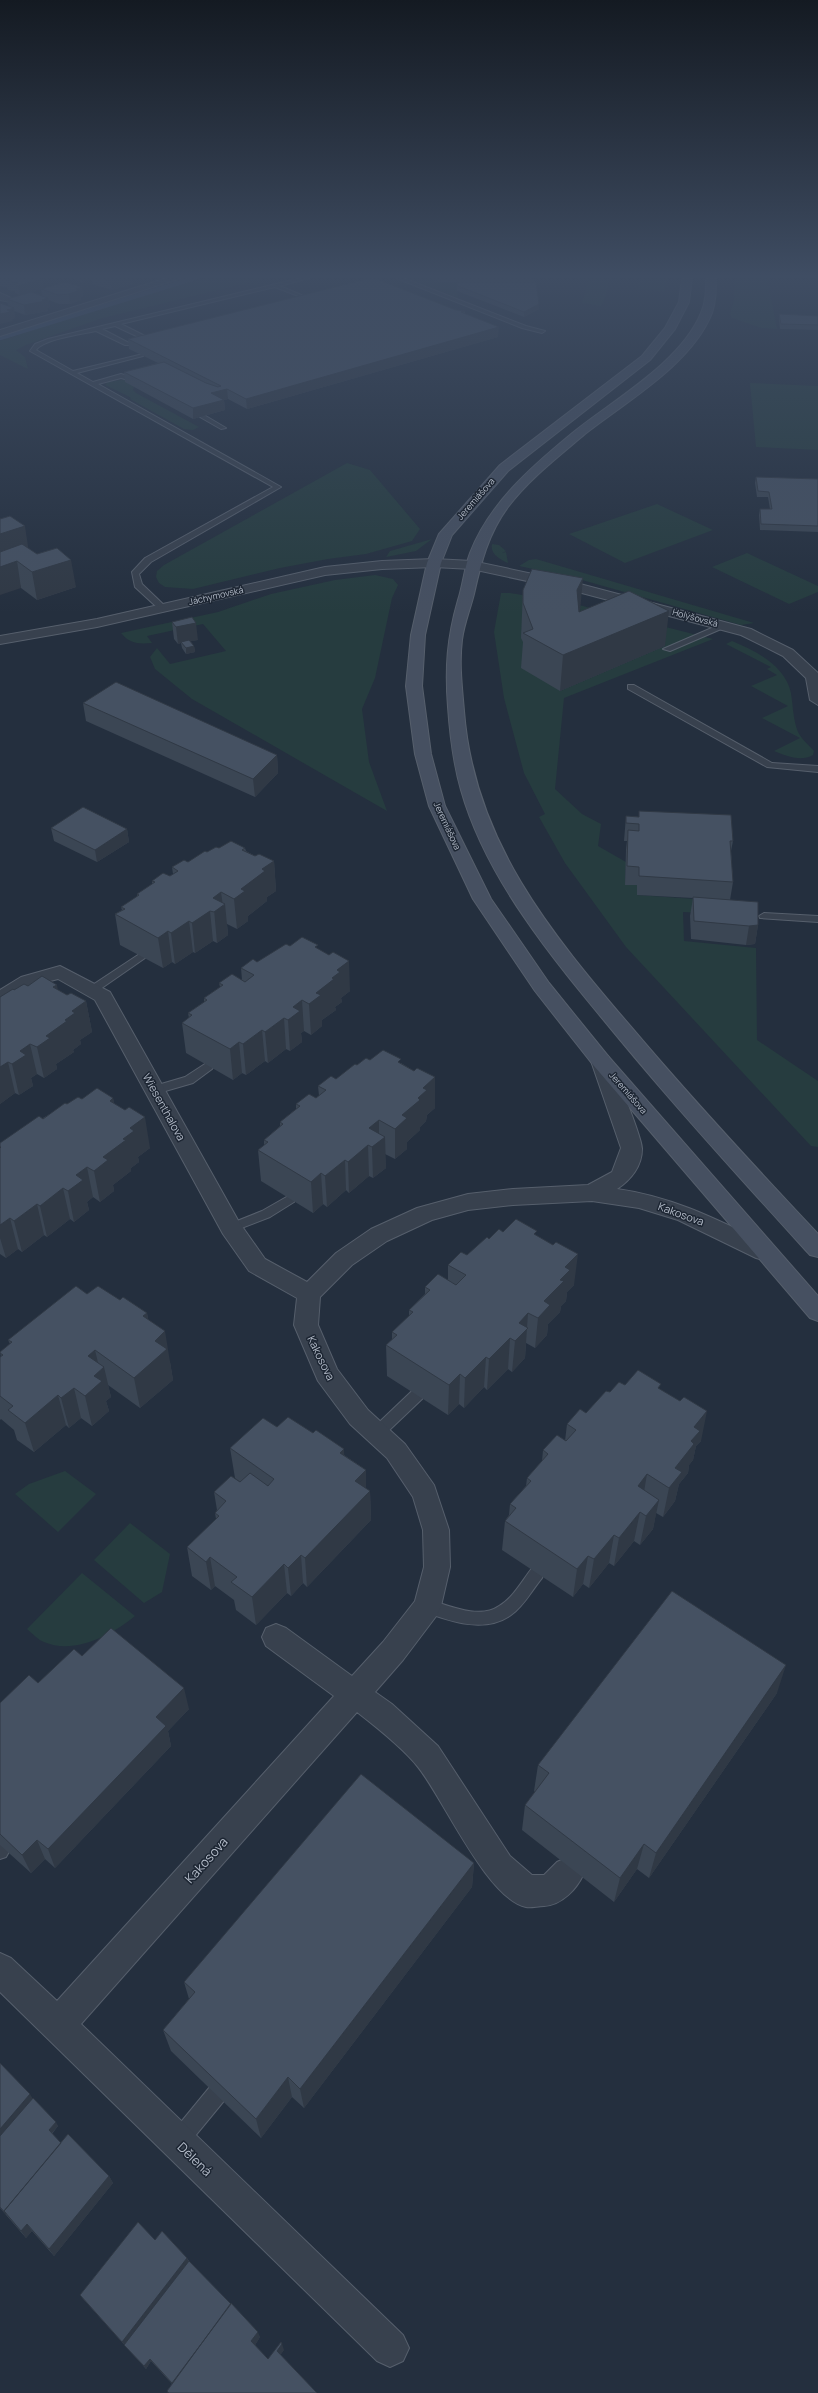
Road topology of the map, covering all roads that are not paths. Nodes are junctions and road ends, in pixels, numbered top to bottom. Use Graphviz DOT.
graph roads {
  1 [pos="102,390"];
  2 [pos="605,390"];
  3 [pos="636,390"];
  4 [pos="202,416"];
  5 [pos="223,428"];
  6 [pos="434,563"];
  7 [pos="472,565"];
  8 [pos="163,608"];
  9 [pos="724,626"];
  10 [pos="0,640"];
  11 [pos="667,649"];
  12 [pos="631,688"];
  13 [pos="818,700"];
  14 [pos="818,769"];
  15 [pos="764,916"];
  16 [pos="818,919"];
  17 [pos="141,956"];
  18 [pos="92,990"];
  19 [pos="0,999"];
  20 [pos="601,1061"];
  21 [pos="208,1066"];
  22 [pos="155,1090"];
  23 [pos="592,1193"];
  24 [pos="290,1199"];
  25 [pos="231,1228"];
  26 [pos="818,1249"];
  27 [pos="764,1252"];
  28 [pos="309,1294"];
  29 [pos="818,1312"];
  30 [pos="417,1395"];
  31 [pos="376,1434"];
  32 [pos="537,1573"];
  33 [pos="427,1606"];
  34 [pos="276,1637"];
  35 [pos="354,1695"];
  36 [pos="568,1873"];
  37 [pos="0,1969"];
  38 [pos="57,2026"];
  39 [pos="216,2095"];
  40 [pos="177,2142"];
  41 [pos="390,2348"];
  1 -- 8 [label="lane"];
  2 -- 6 [label="main road, Jeremiášova"];
  3 -- 7 [label="main road"];
  4 -- 5 [label="lane"];
  6 -- 7 [label="street, Jáchymovská"];
  6 -- 8 [label="street, Jáchymovská"];
  6 -- 20 [label="main road, Jeremiášova"];
  7 -- 9 [label="street, Holýšovská"];
  7 -- 26 [label="main road"];
  8 -- 10 [label="street, Jáchymovská"];
  9 -- 11 [label="lane"];
  9 -- 13 [label="street, Holýšovská"];
  12 -- 14 [label="lane"];
  15 -- 16 [label="lane"];
  17 -- 18 [label="lane"];
  18 -- 19 [label="street, Wiesenthalova"];
  18 -- 22 [label="street, Wiesenthalova"];
  20 -- 23 [label="street, Kakosova"];
  20 -- 27 [label="main road, Jeremiášova"];
  21 -- 22 [label="lane"];
  22 -- 25 [label="street, Wiesenthalova"];
  23 -- 27 [label="street, Kakosova"];
  23 -- 28 [label="street, Kakosova"];
  24 -- 25 [label="lane"];
  25 -- 28 [label="street, Wiesenthalova"];
  27 -- 29 [label="main road, Jeremiášova"];
  28 -- 31 [label="street, Kakosova"];
  30 -- 31 [label="lane"];
  31 -- 33 [label="street, Kakosova"];
  32 -- 33 [label="lane"];
  33 -- 35 [label="street, Kakosova"];
  34 -- 35 [label="street"];
  35 -- 36 [label="street"];
  35 -- 38 [label="street, Kakosova"];
  37 -- 38 [label="street, Dělená"];
  38 -- 40 [label="street, Dělená"];
  39 -- 40 [label="lane"];
  40 -- 41 [label="street, Dělená"];
}
